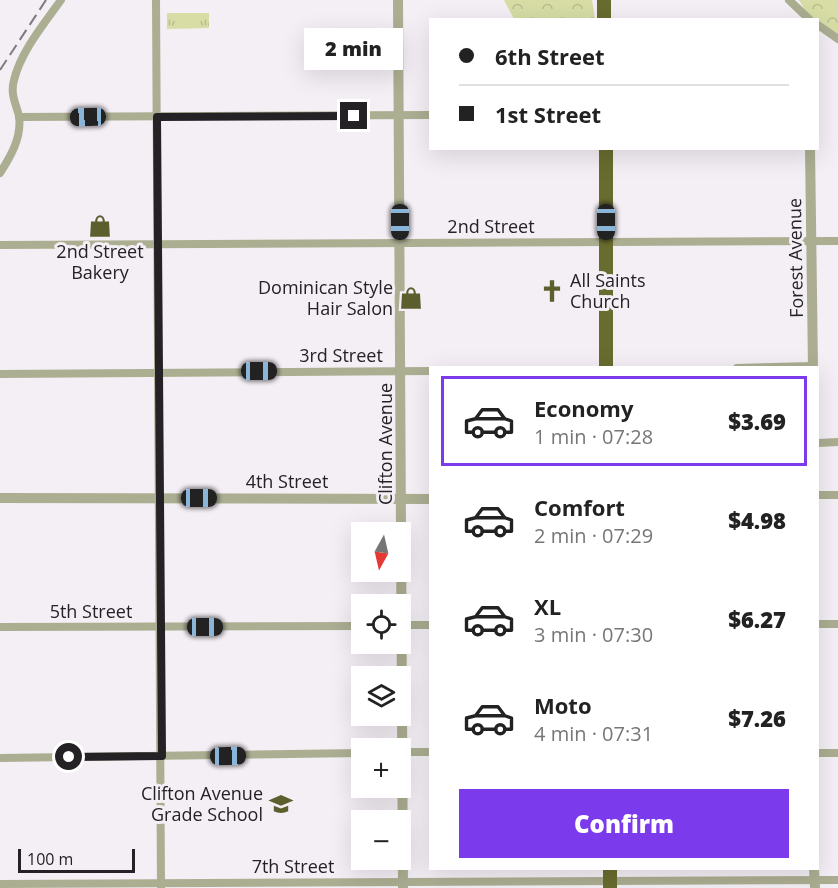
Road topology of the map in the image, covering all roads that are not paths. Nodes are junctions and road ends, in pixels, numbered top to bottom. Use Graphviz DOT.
graph roads {
  1 [pos="61,0"];
  2 [pos="156,0"];
  3 [pos="398,0"];
  4 [pos="604,0"];
  5 [pos="789,0"];
  6 [pos="604,18"];
  7 [pos="809,18"];
  8 [pos="819,26"];
  9 [pos="838,39"];
  10 [pos="399,115"];
  11 [pos="429,115"];
  12 [pos="19,117"];
  13 [pos="157,117"];
  14 [pos="606,150"];
  15 [pos="810,150"];
  16 [pos="0,173"];
  17 [pos="838,241"];
  18 [pos="812,242"];
  19 [pos="400,243"];
  20 [pos="606,243"];
  21 [pos="157,244"];
  22 [pos="0,245"];
  23 [pos="606,366"];
  24 [pos="813,366"];
  25 [pos="402,371"];
  26 [pos="429,371"];
  27 [pos="159,372"];
  28 [pos="0,374"];
  29 [pos="838,442"];
  30 [pos="819,443"];
  31 [pos="819,495"];
  32 [pos="838,495"];
  33 [pos="0,498"];
  34 [pos="160,498"];
  35 [pos="402,499"];
  36 [pos="429,499"];
  37 [pos="402,594"];
  38 [pos="819,624"];
  39 [pos="838,624"];
  40 [pos="411,625"];
  41 [pos="429,625"];
  42 [pos="351,626"];
  43 [pos="0,627"];
  44 [pos="160,627"];
  45 [pos="402,654"];
  46 [pos="401,738"];
  47 [pos="411,752"];
  48 [pos="429,752"];
  49 [pos="351,753"];
  50 [pos="819,753"];
  51 [pos="838,753"];
  52 [pos="162,756"];
  53 [pos="0,758"];
  54 [pos="402,798"];
  55 [pos="610,879"];
  56 [pos="815,879"];
  57 [pos="838,880"];
  58 [pos="0,884"];
  59 [pos="403,885"];
  60 [pos="161,886"];
  1 -- 12 [label="street"];
  2 -- 13 [label="street"];
  3 -- 10 [label="street, Clifton Avenue"];
  4 -- 6 [label="highway"];
  5 -- 7 [label="street"];
  8 -- 9 [label="street"];
  10 -- 11 [label="street"];
  10 -- 13 [label="street"];
  10 -- 19 [label="street, Clifton Avenue"];
  12 -- 13 [label="street"];
  12 -- 16 [label="street"];
  13 -- 21 [label="street"];
  14 -- 20 [label="highway"];
  15 -- 18 [label="street, Forest Avenue"];
  17 -- 18 [label="street, 2nd Street"];
  18 -- 20 [label="street, 2nd Street"];
  18 -- 24 [label="street, Forest Avenue"];
  19 -- 20 [label="street, 2nd Street"];
  19 -- 21 [label="street, 2nd Street"];
  19 -- 25 [label="street, Clifton Avenue"];
  20 -- 23 [label="highway"];
  21 -- 22 [label="street, 2nd Street"];
  21 -- 27 [label="street"];
  25 -- 26 [label="street, 3rd Street"];
  25 -- 27 [label="street, 3rd Street"];
  25 -- 35 [label="street, Clifton Avenue"];
  27 -- 28 [label="street, 3rd Street"];
  27 -- 34 [label="street"];
  29 -- 30 [label="street"];
  31 -- 32 [label="street"];
  33 -- 34 [label="street, 4th Street"];
  34 -- 35 [label="street, 4th Street"];
  34 -- 44 [label="street"];
  35 -- 36 [label="street, 4th Street"];
  35 -- 37 [label="street, Clifton Avenue"];
  38 -- 39 [label="street"];
  40 -- 41 [label="street"];
  42 -- 44 [label="street, 5th Street"];
  43 -- 44 [label="street, 5th Street"];
  44 -- 52 [label="street"];
  45 -- 46 [label="street, Clifton Avenue"];
  47 -- 48 [label="street"];
  49 -- 52 [label="street"];
  50 -- 51 [label="street"];
  52 -- 53 [label="street"];
  52 -- 60 [label="street"];
  54 -- 59 [label="street, Clifton Avenue"];
  55 -- 56 [label="street, 7th Street"];
  55 -- 59 [label="street, 7th Street"];
  56 -- 57 [label="street, 7th Street"];
  58 -- 60 [label="street, 7th Street"];
  59 -- 60 [label="street, 7th Street"];
}
